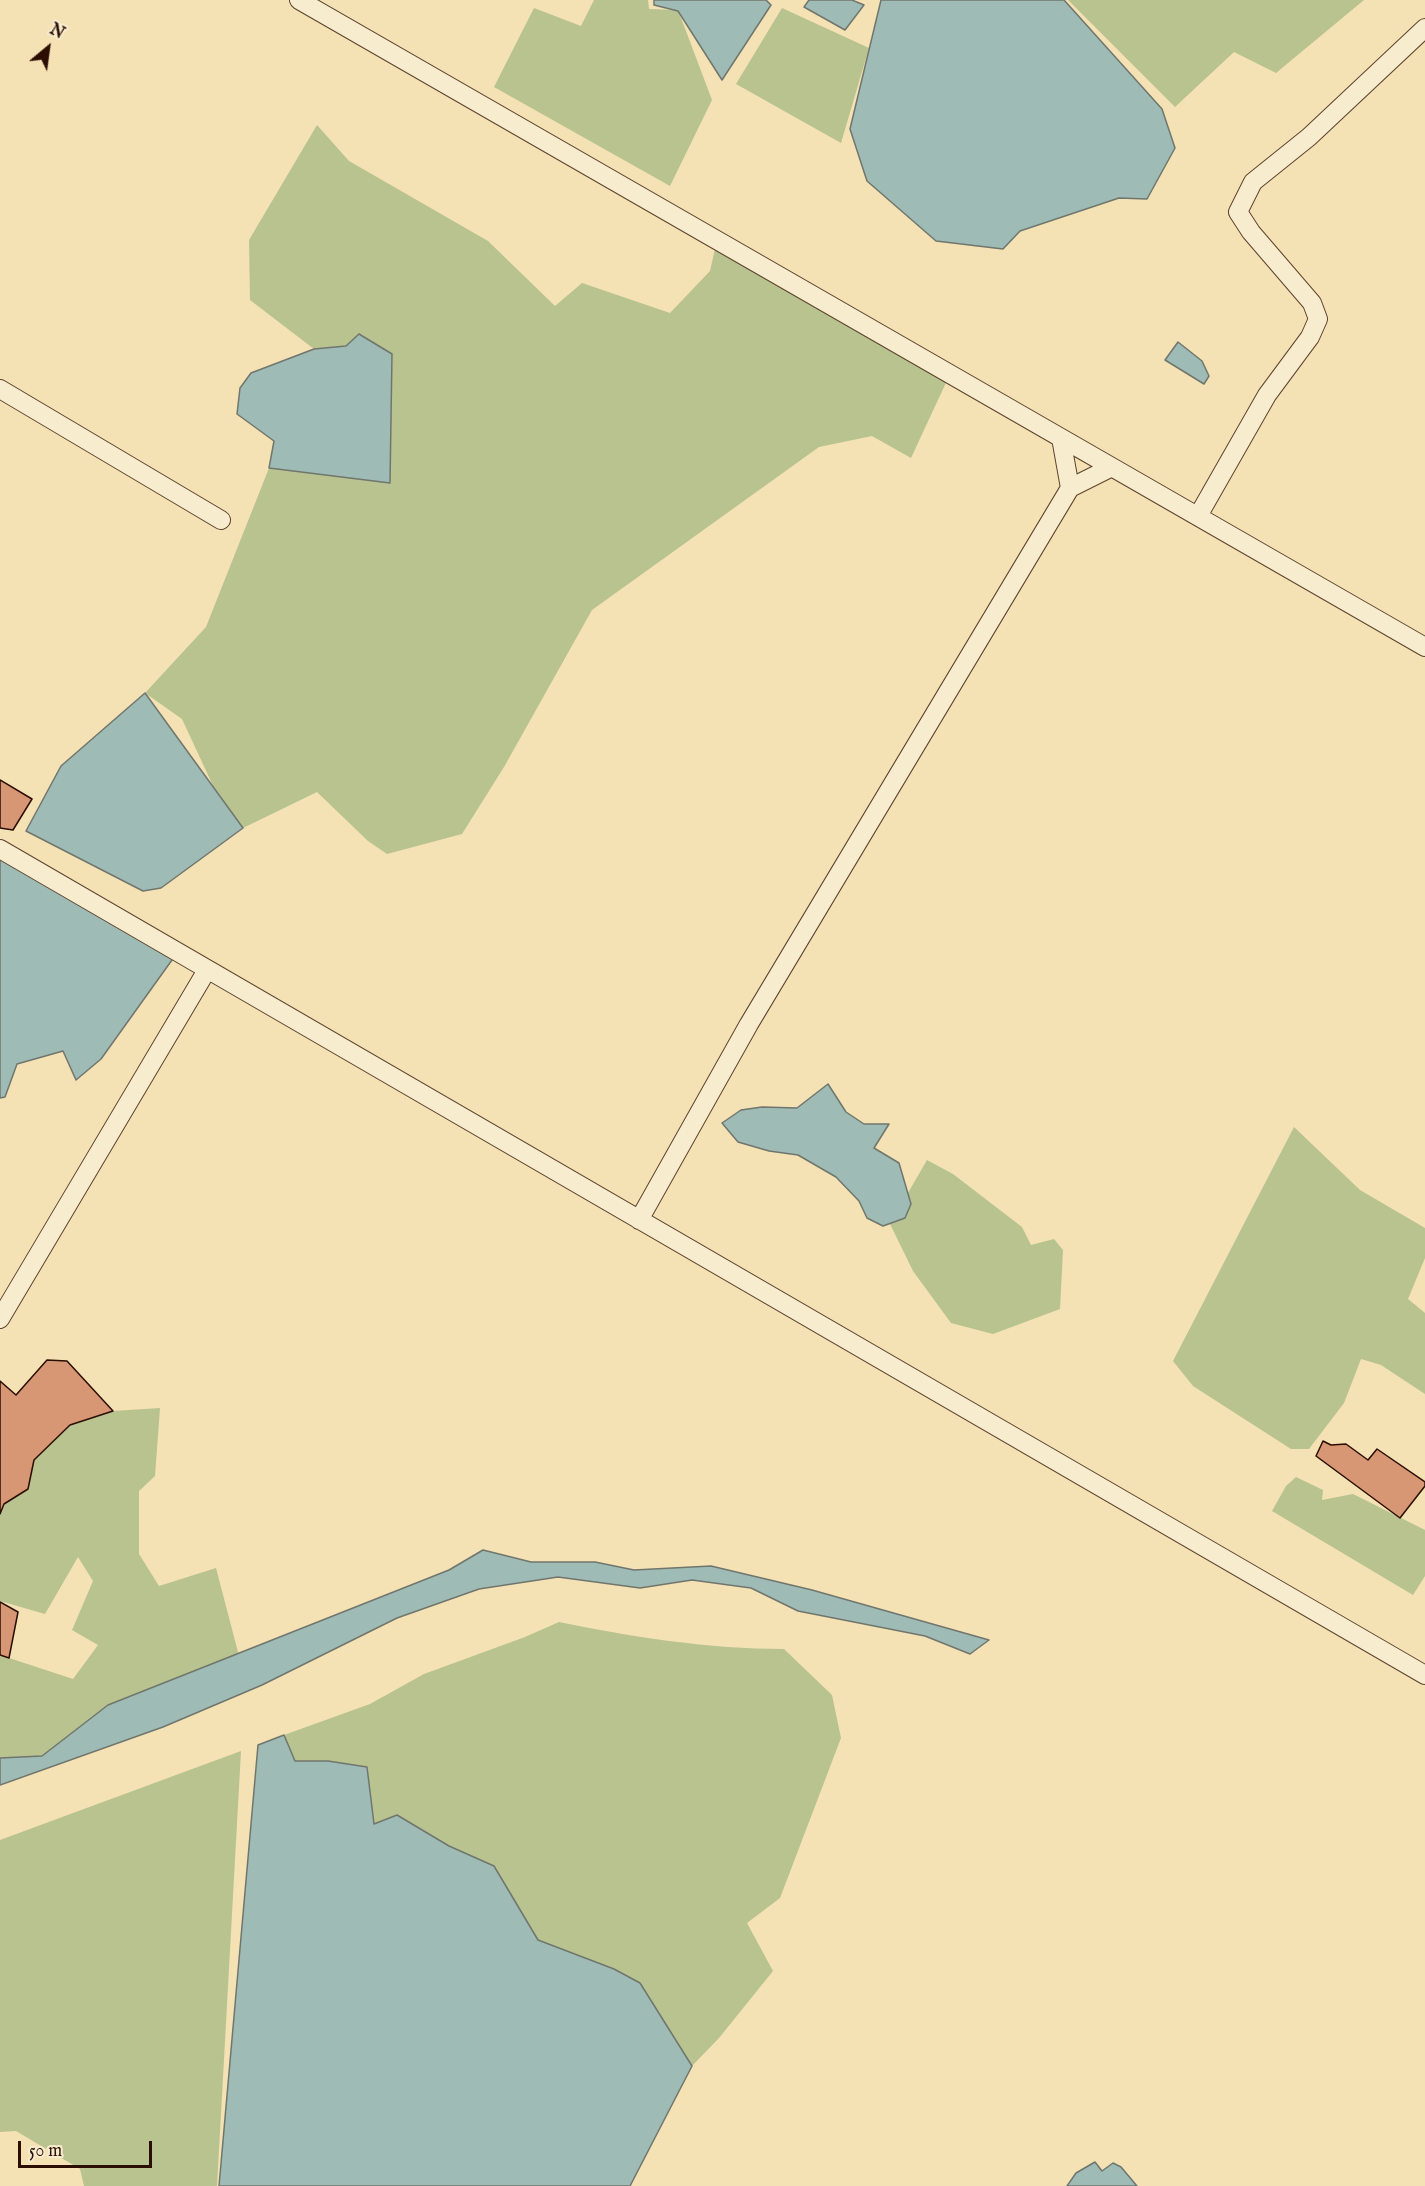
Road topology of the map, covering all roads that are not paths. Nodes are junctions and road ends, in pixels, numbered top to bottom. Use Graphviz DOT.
graph roads {
  1 [pos="299,0"];
  2 [pos="1425,28"];
  3 [pos="0,388"];
  4 [pos="1061,438"];
  5 [pos="1112,467"];
  6 [pos="1070,488"];
  7 [pos="1198,516"];
  8 [pos="221,520"];
  9 [pos="1425,647"];
  10 [pos="0,849"];
  11 [pos="207,970"];
  12 [pos="639,1220"];
  13 [pos="0,1319"];
  14 [pos="1425,1675"];
  1 -- 4 [label="street"];
  2 -- 7 [label="street"];
  3 -- 8 [label="street"];
  4 -- 5 [label="street"];
  4 -- 6 [label="street"];
  5 -- 6 [label="street"];
  5 -- 7 [label="street"];
  6 -- 12 [label="street"];
  7 -- 9 [label="street"];
  10 -- 11 [label="street"];
  11 -- 12 [label="street"];
  11 -- 13 [label="street"];
  12 -- 14 [label="street"];
}
